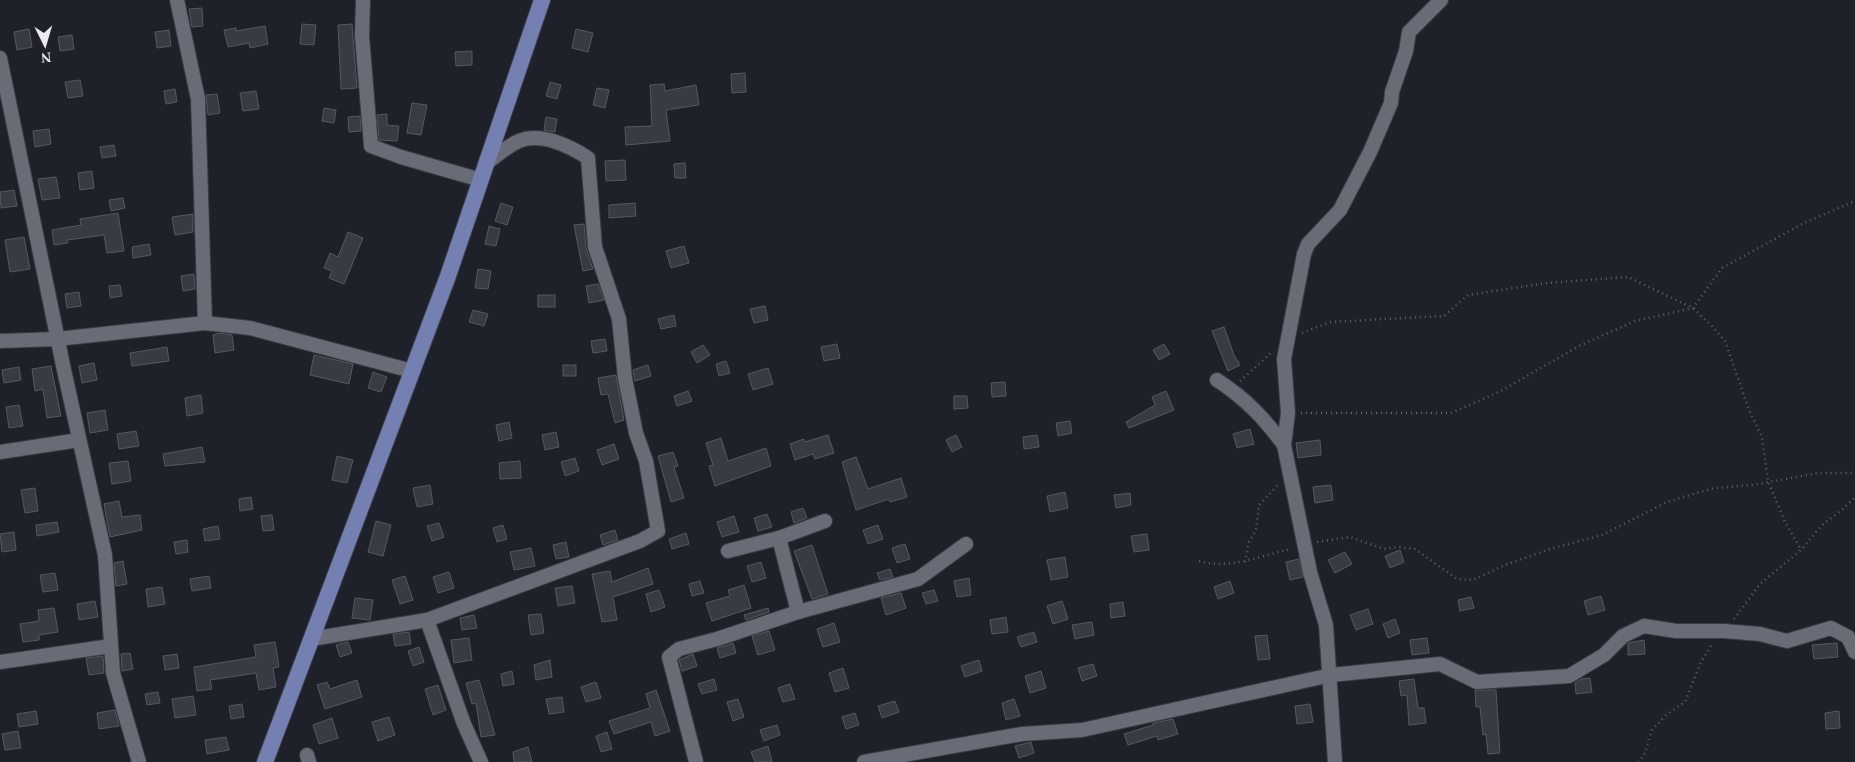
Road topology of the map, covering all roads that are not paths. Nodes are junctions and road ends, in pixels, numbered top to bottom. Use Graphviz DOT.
graph roads {
  1 [pos="177,0"];
  2 [pos="363,0"];
  3 [pos="542,0"];
  4 [pos="1441,0"];
  5 [pos="0,58"];
  6 [pos="486,163"];
  7 [pos="480,180"];
  8 [pos="205,322"];
  9 [pos="58,339"];
  10 [pos="0,341"];
  11 [pos="412,371"];
  12 [pos="1217,380"];
  13 [pos="80,440"];
  14 [pos="1284,445"];
  15 [pos="0,452"];
  16 [pos="826,521"];
  17 [pos="779,538"];
  18 [pos="966,544"];
  19 [pos="728,551"];
  20 [pos="798,612"];
  21 [pos="427,620"];
  22 [pos="311,639"];
  23 [pos="111,646"];
  24 [pos="1855,652"];
  25 [pos="0,662"];
  26 [pos="1331,675"];
  27 [pos="139,762"];
  28 [pos="264,762"];
  29 [pos="481,762"];
  30 [pos="696,762"];
  31 [pos="864,762"];
  32 [pos="1335,762"];
  1 -- 8 [label="street"];
  2 -- 7 [label="street"];
  3 -- 6 [label="main road"];
  4 -- 14 [label="street"];
  5 -- 9 [label="street"];
  6 -- 7 [label="main road"];
  6 -- 21 [label="street"];
  7 -- 11 [label="main road"];
  8 -- 9 [label="street"];
  8 -- 11 [label="street"];
  9 -- 10 [label="street"];
  9 -- 13 [label="street"];
  11 -- 22 [label="main road"];
  12 -- 14 [label="street"];
  13 -- 15 [label="street"];
  13 -- 23 [label="street"];
  14 -- 26 [label="street"];
  16 -- 17 [label="street"];
  17 -- 19 [label="street"];
  17 -- 20 [label="street"];
  18 -- 20 [label="street"];
  20 -- 30 [label="street"];
  21 -- 22 [label="street"];
  21 -- 29 [label="street"];
  22 -- 28 [label="main road"];
  23 -- 25 [label="street"];
  23 -- 27 [label="street"];
  24 -- 26 [label="street"];
  26 -- 31 [label="street"];
  26 -- 32 [label="street"];
}
